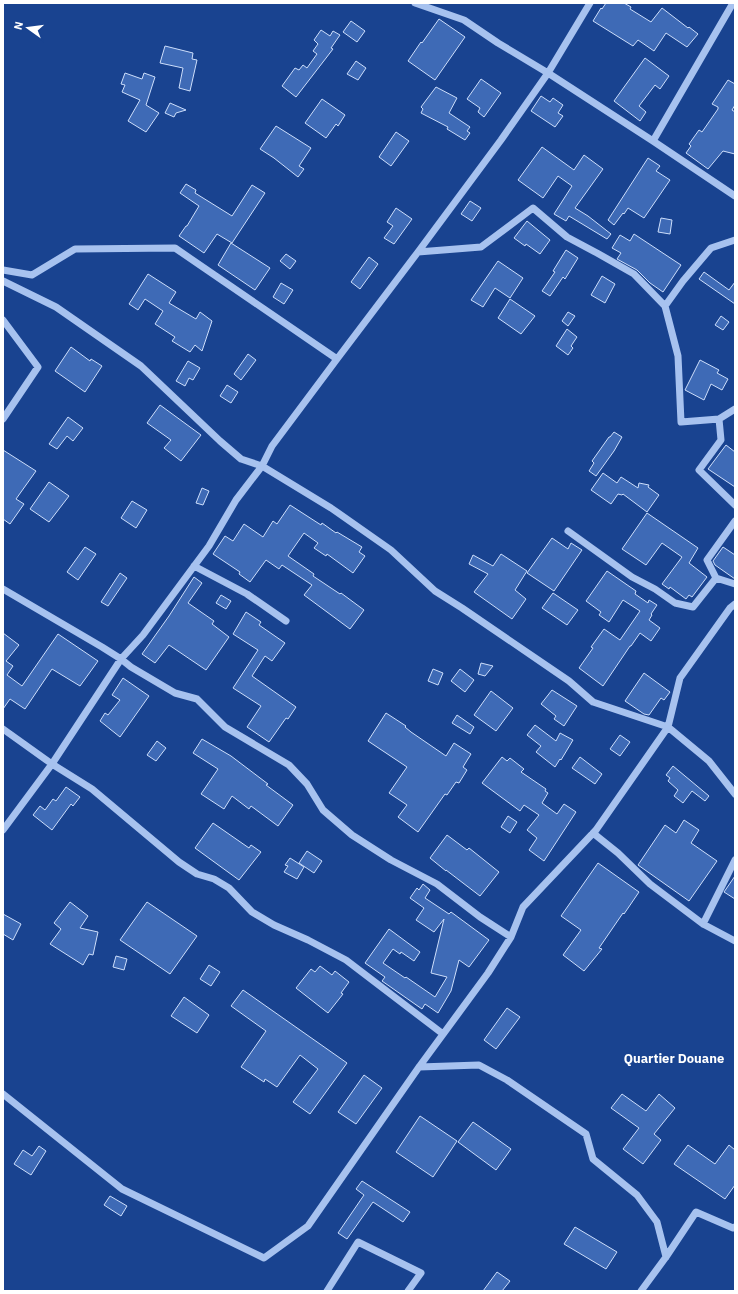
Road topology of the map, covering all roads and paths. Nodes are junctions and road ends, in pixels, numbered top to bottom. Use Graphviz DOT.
graph roads {
  1 [pos="415,3"];
  2 [pos="590,3"];
  3 [pos="733,3"];
  4 [pos="548,73"];
  5 [pos="653,141"];
  6 [pos="735,196"];
  7 [pos="735,240"];
  8 [pos="418,252"];
  9 [pos="3,270"];
  10 [pos="3,281"];
  11 [pos="665,306"];
  12 [pos="3,320"];
  13 [pos="337,359"];
  14 [pos="735,409"];
  15 [pos="3,419"];
  16 [pos="719,419"];
  17 [pos="262,466"];
  18 [pos="735,505"];
  19 [pos="735,522"];
  20 [pos="568,531"];
  21 [pos="194,566"];
  22 [pos="716,578"];
  23 [pos="735,584"];
  24 [pos="3,589"];
  25 [pos="735,604"];
  26 [pos="286,621"];
  27 [pos="121,659"];
  28 [pos="668,727"];
  29 [pos="3,729"];
  30 [pos="52,764"];
  31 [pos="735,794"];
  32 [pos="3,830"];
  33 [pos="593,833"];
  34 [pos="735,860"];
  35 [pos="703,924"];
  36 [pos="511,937"];
  37 [pos="735,941"];
  38 [pos="443,1034"];
  39 [pos="419,1067"];
  40 [pos="3,1094"];
  41 [pos="735,1227"];
  42 [pos="666,1257"];
  43 [pos="327,1291"];
  44 [pos="408,1291"];
  45 [pos="641,1291"];
  1 -- 4 [label="street"];
  2 -- 4 [label="street"];
  3 -- 5 [label="street"];
  4 -- 5 [label="street"];
  4 -- 8 [label="street"];
  5 -- 6 [label="street"];
  7 -- 11 [label="street"];
  8 -- 11 [label="street"];
  8 -- 13 [label="street"];
  9 -- 13 [label="street"];
  10 -- 17 [label="street"];
  11 -- 16 [label="street"];
  12 -- 15 [label="street"];
  13 -- 17 [label="street"];
  14 -- 16 [label="street"];
  16 -- 18 [label="street"];
  17 -- 21 [label="street"];
  17 -- 28 [label="street"];
  19 -- 22 [label="street"];
  20 -- 22 [label="street"];
  21 -- 26 [label="street"];
  21 -- 27 [label="street"];
  22 -- 23 [label="street"];
  24 -- 27 [label="street"];
  25 -- 28 [label="street"];
  27 -- 30 [label="street"];
  27 -- 36 [label="street"];
  28 -- 31 [label="street"];
  28 -- 33 [label="street"];
  29 -- 30 [label="street"];
  30 -- 32 [label="street"];
  30 -- 38 [label="street"];
  33 -- 35 [label="street"];
  33 -- 36 [label="street"];
  34 -- 35 [label="street"];
  35 -- 37 [label="street"];
  36 -- 38 [label="street"];
  38 -- 39 [label="street"];
  39 -- 40 [label="street"];
  39 -- 42 [label="street"];
  41 -- 42 [label="street"];
  42 -- 45 [label="street"];
  43 -- 44 [label="street"];
}
